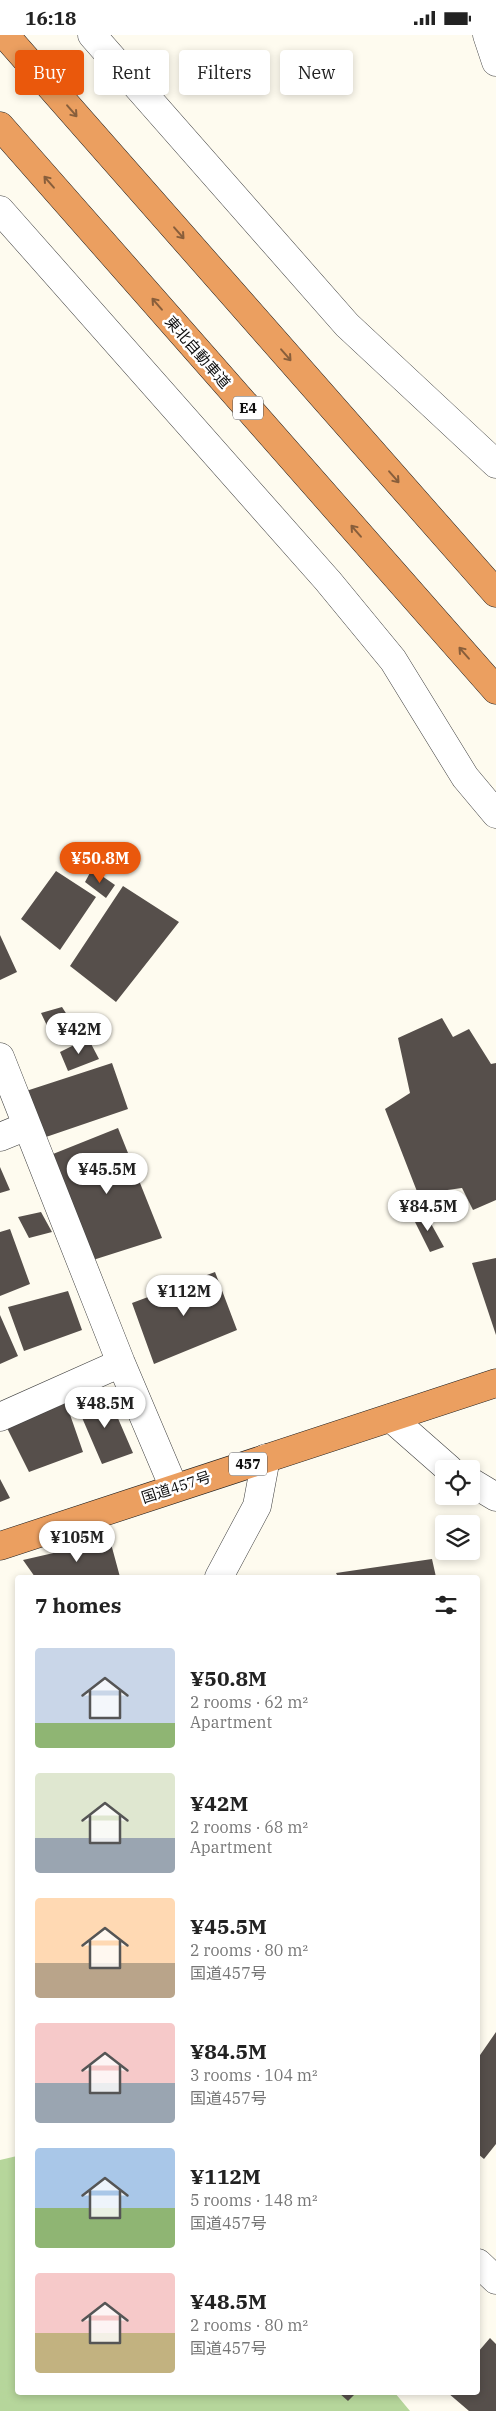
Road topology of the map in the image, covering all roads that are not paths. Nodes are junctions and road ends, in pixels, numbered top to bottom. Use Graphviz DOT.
graph roads {
  1 [pos="5,35"];
  2 [pos="92,35"];
  3 [pos="487,35"];
  4 [pos="496,62"];
  5 [pos="0,126"];
  6 [pos="0,210"];
  7 [pos="496,464"];
  8 [pos="496,593"];
  9 [pos="496,690"];
  10 [pos="496,814"];
  11 [pos="0,1057"];
  12 [pos="27,1126"];
  13 [pos="0,1137"];
  14 [pos="121,1363"];
  15 [pos="496,1383"];
  16 [pos="0,1417"];
  17 [pos="391,1418"];
  18 [pos="266,1457"];
  19 [pos="439,1460"];
  20 [pos="480,1487"];
  21 [pos="174,1488"];
  22 [pos="496,1497"];
  23 [pos="0,1546"];
  24 [pos="220,1575"];
  25 [pos="480,2265"];
  26 [pos="496,2280"];
  1 -- 8 [label="highway, one-way"];
  2 -- 7 [label="street"];
  3 -- 4 [label="street"];
  9 -- 5 [label="highway, 東北自動車道 / E4, one-way"];
  6 -- 10 [label="street"];
  11 -- 12 [label="street"];
  12 -- 13 [label="street"];
  12 -- 14 [label="street"];
  14 -- 16 [label="street"];
  14 -- 21 [label="street"];
  15 -- 17 [label="highway, 国道457号 / 457"];
  17 -- 18 [label="highway, 国道457号 / 457"];
  17 -- 19 [label="street"];
  18 -- 21 [label="highway, 国道457号 / 457"];
  18 -- 24 [label="street"];
  20 -- 22 [label="street"];
  21 -- 23 [label="highway, 国道457号 / 457"];
  25 -- 26 [label="street"];
}
